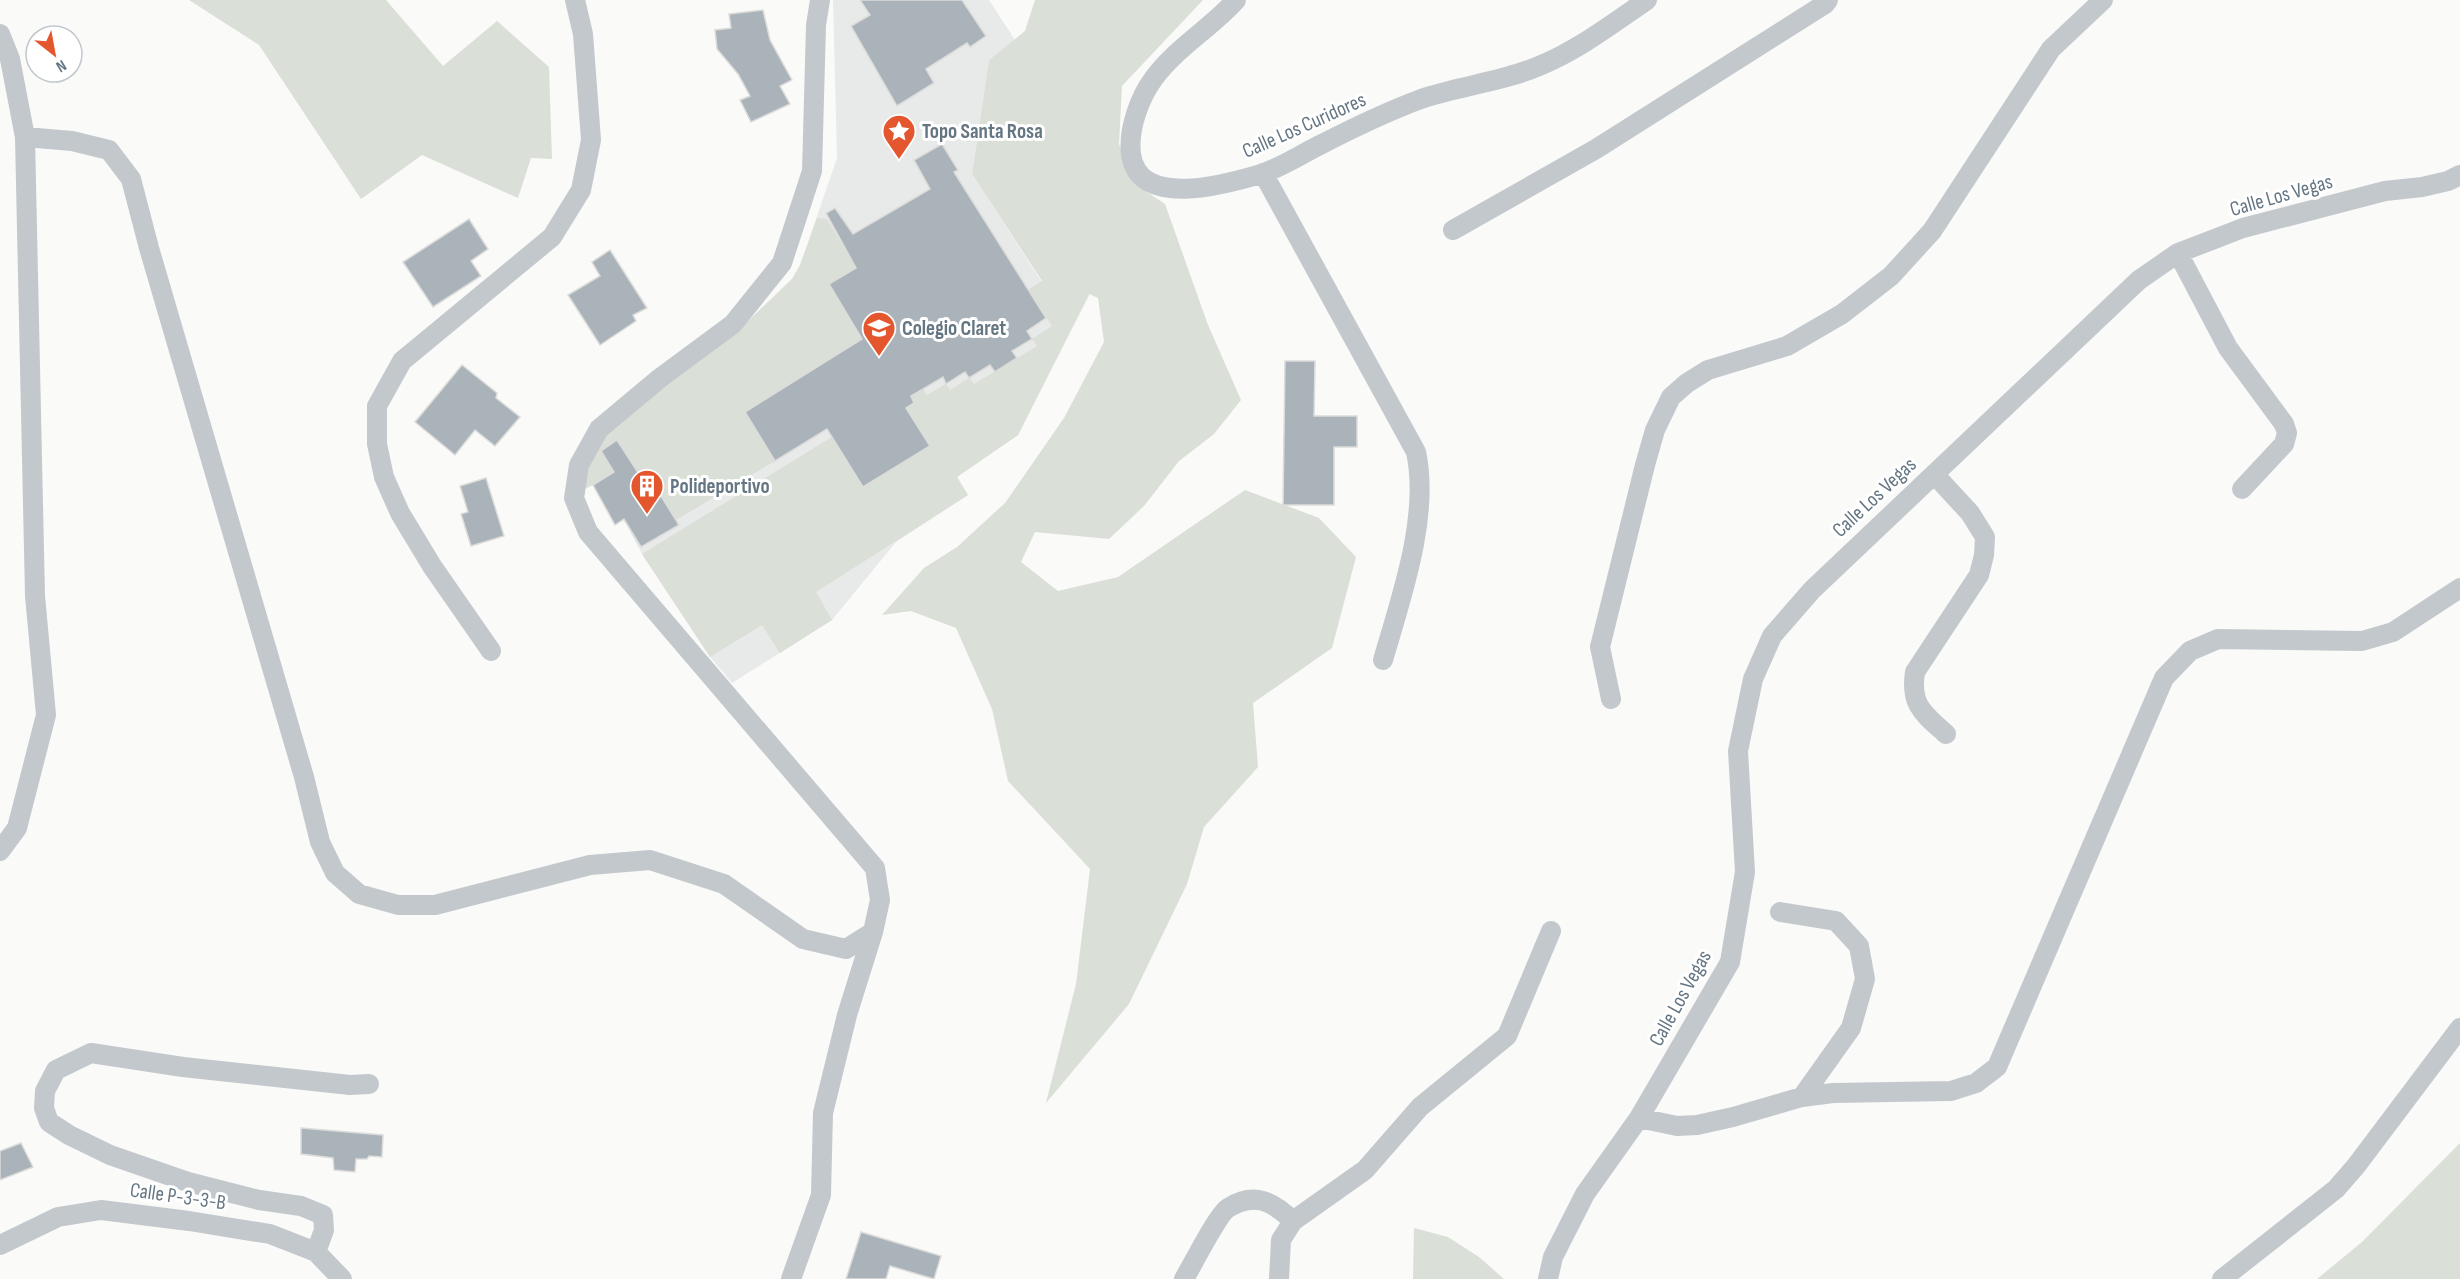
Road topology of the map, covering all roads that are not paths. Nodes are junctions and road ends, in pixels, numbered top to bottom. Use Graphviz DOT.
graph roads {
  1 [pos="575,0"];
  2 [pos="819,0"];
  3 [pos="1236,0"];
  4 [pos="1647,0"];
  5 [pos="1828,0"];
  6 [pos="2103,0"];
  7 [pos="0,34"];
  8 [pos="25,137"];
  9 [pos="1263,173"];
  10 [pos="2460,175"];
  11 [pos="1453,230"];
  12 [pos="2178,253"];
  13 [pos="1934,474"];
  14 [pos="2242,489"];
  15 [pos="2460,588"];
  16 [pos="491,651"];
  17 [pos="1383,660"];
  18 [pos="1611,699"];
  19 [pos="1946,734"];
  20 [pos="0,851"];
  21 [pos="1780,912"];
  22 [pos="1551,931"];
  23 [pos="873,932"];
  24 [pos="2460,1028"];
  25 [pos="369,1084"];
  26 [pos="1802,1097"];
  27 [pos="1639,1118"];
  28 [pos="1293,1221"];
  29 [pos="0,1245"];
  30 [pos="316,1252"];
  31 [pos="342,1279"];
  32 [pos="791,1279"];
  33 [pos="1184,1279"];
  34 [pos="1279,1279"];
  35 [pos="1548,1279"];
  36 [pos="2222,1279"];
  1 -- 16 [label="street"];
  2 -- 23 [label="street"];
  3 -- 9 [label="street, Calle Los Curidores"];
  4 -- 9 [label="street, Calle Los Curidores"];
  5 -- 11 [label="street"];
  6 -- 18 [label="street"];
  7 -- 8 [label="street"];
  8 -- 20 [label="street"];
  8 -- 23 [label="street"];
  9 -- 17 [label="street"];
  10 -- 12 [label="street, Calle Los Vegas"];
  12 -- 13 [label="street, Calle Los Vegas"];
  12 -- 14 [label="street"];
  13 -- 19 [label="street"];
  13 -- 27 [label="street, Calle Los Vegas"];
  15 -- 26 [label="street"];
  21 -- 26 [label="street"];
  22 -- 28 [label="street"];
  23 -- 32 [label="street"];
  24 -- 36 [label="street"];
  25 -- 30 [label="street"];
  26 -- 27 [label="street"];
  27 -- 35 [label="street, Calle Los Vegas"];
  28 -- 33 [label="street"];
  28 -- 34 [label="street"];
  29 -- 30 [label="street, Calle P-3-3-B"];
  30 -- 31 [label="street, Calle P-3-3-B"];
}
